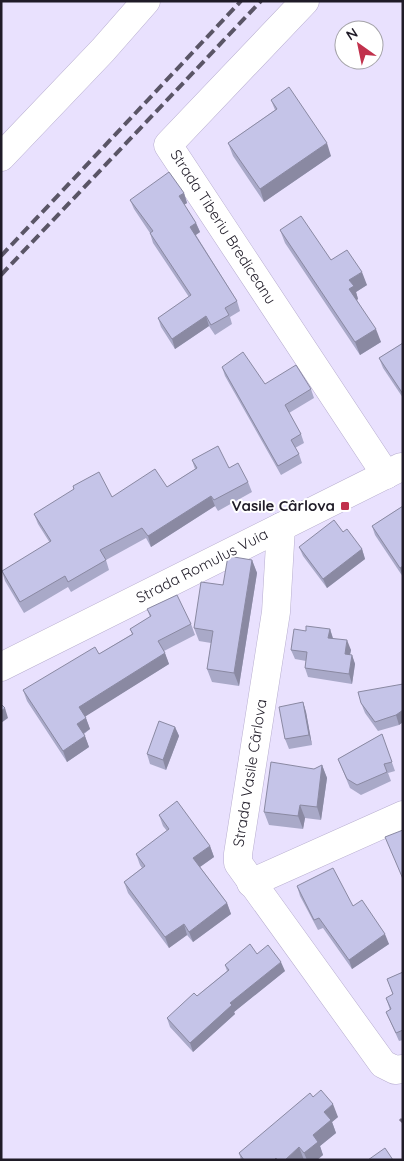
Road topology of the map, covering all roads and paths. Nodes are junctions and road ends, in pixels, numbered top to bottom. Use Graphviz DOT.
graph roads {
  1 [pos="146,1"];
  2 [pos="305,1"];
  3 [pos="1,157"];
  4 [pos="395,470"];
  5 [pos="281,527"];
  6 [pos="1,667"];
  7 [pos="403,815"];
  8 [pos="251,883"];
  9 [pos="393,1066"];
  1 -- 3 [label="street"];
  2 -- 4 [label="street, Strada Tiberiu Brediceanu"];
  4 -- 5 [label="street, Strada Romulus Vuia"];
  5 -- 6 [label="street, Strada Romulus Vuia"];
  5 -- 8 [label="street, Strada Vasile Cârlova"];
  7 -- 8 [label="street"];
  8 -- 9 [label="street, Strada Vasile Cârlova"];
}
